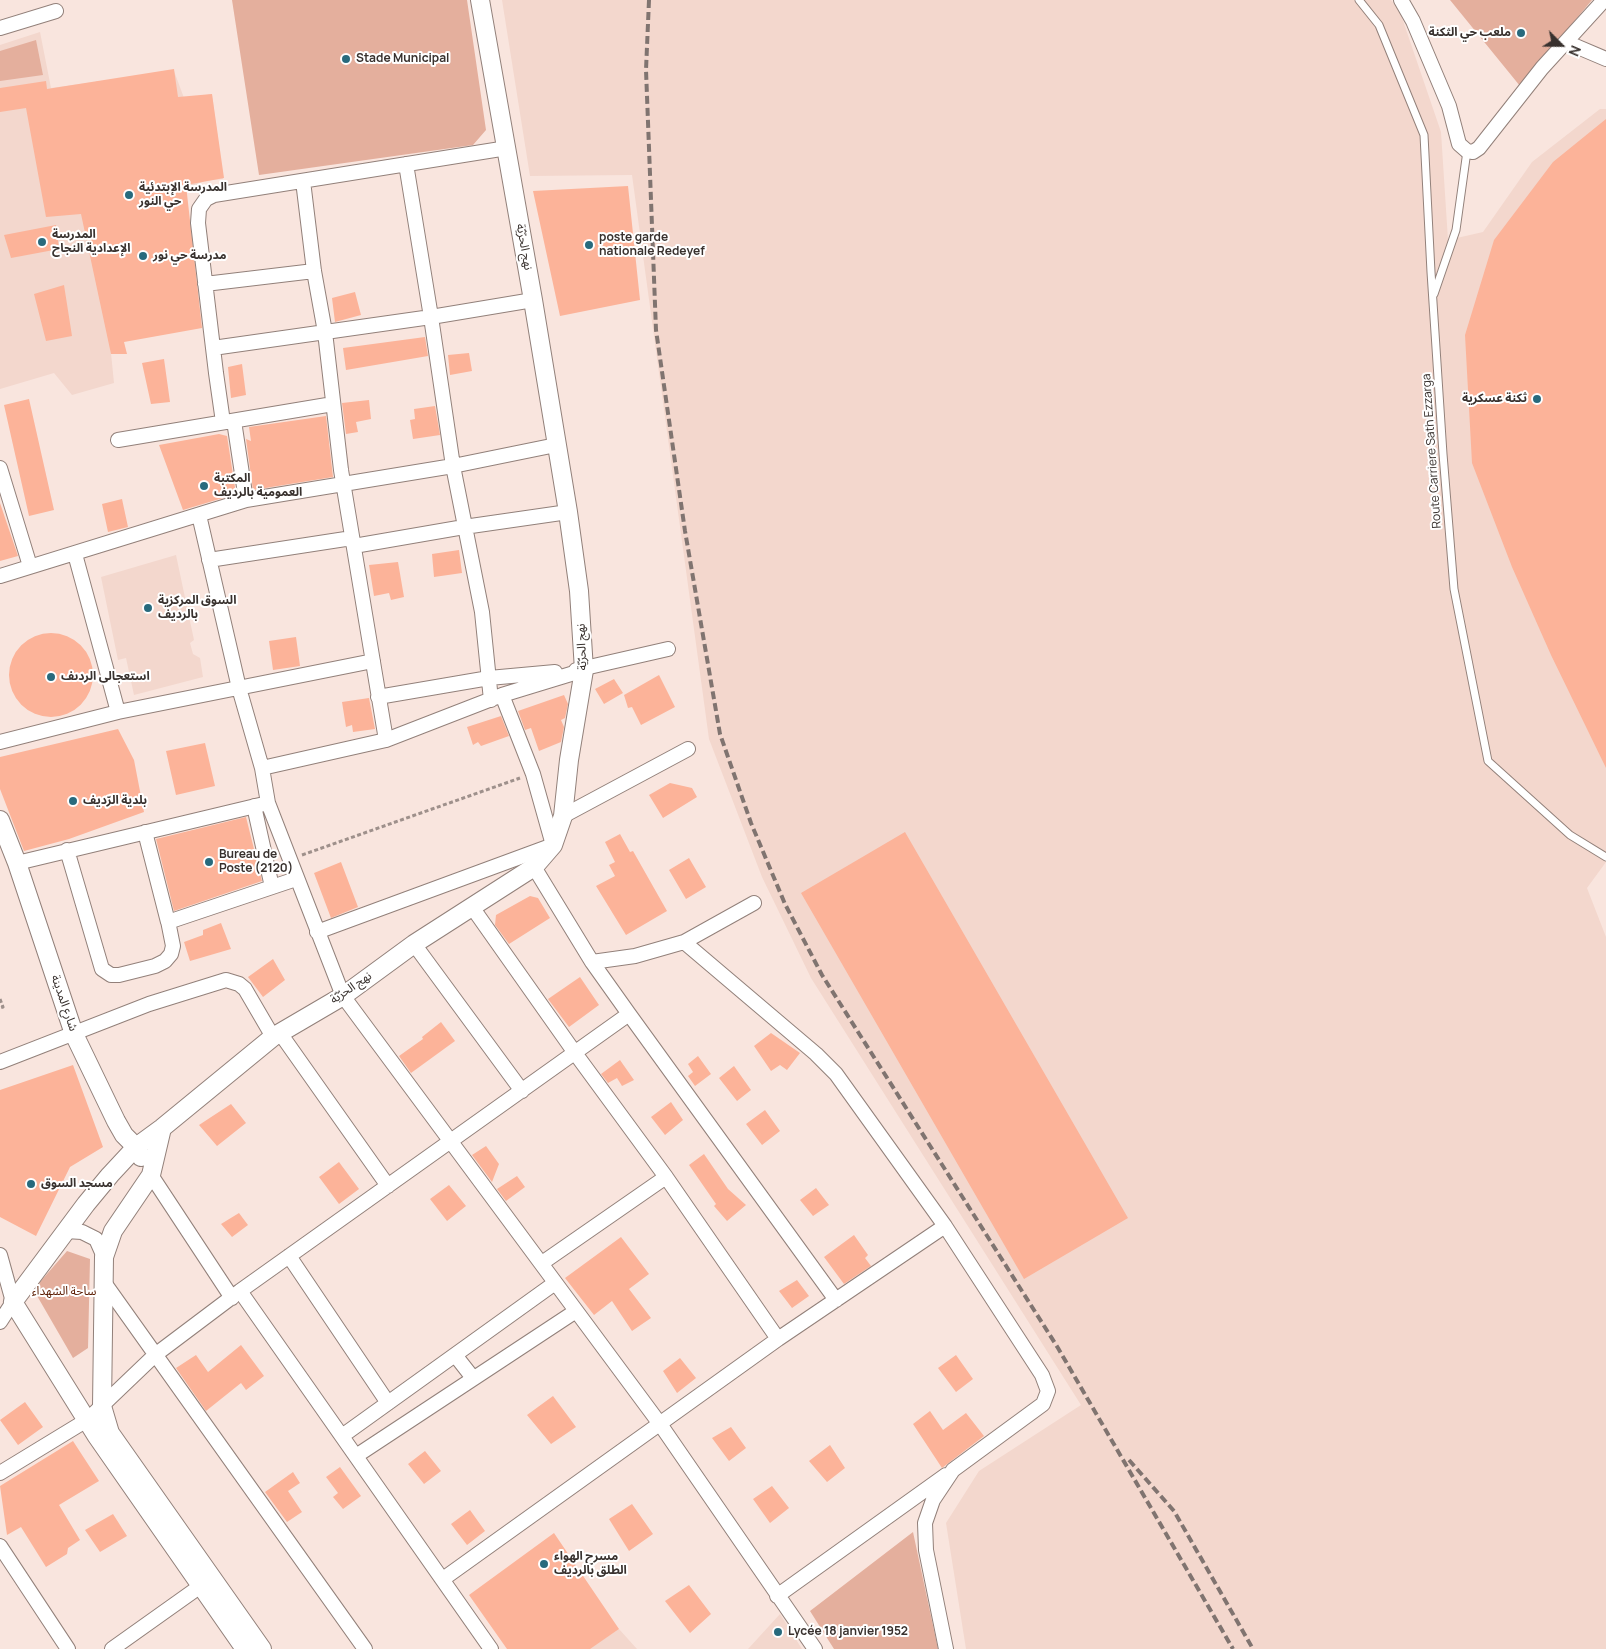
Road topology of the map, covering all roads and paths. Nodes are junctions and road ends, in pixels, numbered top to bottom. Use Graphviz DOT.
graph roads {
  1 [pos="480,0"];
  2 [pos="1359,0"];
  3 [pos="1402,0"];
  4 [pos="1604,0"];
  5 [pos="56,12"];
  6 [pos="0,28"];
  7 [pos="1566,42"];
  8 [pos="1606,59"];
  9 [pos="508,148"];
  10 [pos="1467,151"];
  11 [pos="406,164"];
  12 [pos="303,181"];
  13 [pos="314,271"];
  14 [pos="205,284"];
  15 [pos="1432,299"];
  16 [pos="533,300"];
  17 [pos="431,317"];
  18 [pos="325,332"];
  19 [pos="213,348"];
  20 [pos="333,404"];
  21 [pos="229,422"];
  22 [pos="118,440"];
  23 [pos="556,445"];
  24 [pos="453,466"];
  25 [pos="0,468"];
  26 [pos="344,484"];
  27 [pos="246,500"];
  28 [pos="568,512"];
  29 [pos="199,515"];
  30 [pos="464,527"];
  31 [pos="353,542"];
  32 [pos="75,554"];
  33 [pos="209,560"];
  34 [pos="30,566"];
  35 [pos="0,576"];
  36 [pos="668,649"];
  37 [pos="373,661"];
  38 [pos="584,670"];
  39 [pos="489,678"];
  40 [pos="239,688"];
  41 [pos="378,697"];
  42 [pos="497,697"];
  43 [pos="118,712"];
  44 [pos="386,740"];
  45 [pos="0,742"];
  46 [pos="688,749"];
  47 [pos="262,768"];
  48 [pos="533,774"];
  49 [pos="261,804"];
  50 [pos="563,816"];
  51 [pos="0,820"];
  52 [pos="145,832"];
  53 [pos="553,845"];
  54 [pos="67,850"];
  55 [pos="1606,857"];
  56 [pos="290,859"];
  57 [pos="17,863"];
  58 [pos="534,867"];
  59 [pos="296,879"];
  60 [pos="272,887"];
  61 [pos="754,903"];
  62 [pos="472,907"];
  63 [pos="168,921"];
  64 [pos="317,932"];
  65 [pos="684,942"];
  66 [pos="414,944"];
  67 [pos="592,962"];
  68 [pos="343,996"];
  69 [pos="0,999"];
  70 [pos="0,1008"];
  71 [pos="629,1014"];
  72 [pos="74,1034"];
  73 [pos="276,1035"];
  74 [pos="575,1053"];
  75 [pos="0,1062"];
  76 [pos="522,1091"];
  77 [pos="162,1128"];
  78 [pos="451,1141"];
  79 [pos="136,1147"];
  80 [pos="151,1174"];
  81 [pos="666,1177"];
  82 [pos="388,1186"];
  83 [pos="945,1226"];
  84 [pos="66,1231"];
  85 [pos="0,1254"];
  86 [pos="289,1256"];
  87 [pos="104,1257"];
  88 [pos="542,1263"];
  89 [pos="104,1281"];
  90 [pos="555,1283"];
  91 [pos="236,1295"];
  92 [pos="836,1300"];
  93 [pos="13,1302"];
  94 [pos="576,1311"];
  95 [pos="0,1322"];
  96 [pos="778,1339"];
  97 [pos="155,1354"];
  98 [pos="455,1355"];
  99 [pos="473,1378"];
  100 [pos="388,1402"];
  101 [pos="102,1406"];
  102 [pos="87,1420"];
  103 [pos="660,1424"];
  104 [pos="342,1436"];
  105 [pos="356,1456"];
  106 [pos="953,1470"];
  107 [pos="0,1473"];
  108 [pos="0,1546"];
  109 [pos="443,1579"];
  110 [pos="207,1582"];
  111 [pos="777,1596"];
  112 [pos="68,1649"];
  113 [pos="112,1649"];
  114 [pos="245,1649"];
  115 [pos="262,1649"];
  116 [pos="365,1649"];
  117 [pos="491,1649"];
  118 [pos="815,1649"];
  119 [pos="946,1649"];
  1 -- 9 [label="street, نهج الحرّيّة"];
  2 -- 15 [label="lane, Route Carriere Sath Ezzarga"];
  3 -- 10 [label="street"];
  4 -- 7 [label="street"];
  5 -- 6 [label="street"];
  7 -- 8 [label="street"];
  7 -- 10 [label="street"];
  9 -- 11 [label="street"];
  9 -- 16 [label="street, نهج الحرّيّة"];
  10 -- 15 [label="lane"];
  11 -- 12 [label="street"];
  11 -- 17 [label="street"];
  12 -- 13 [label="street"];
  12 -- 14 [label="street"];
  13 -- 14 [label="street"];
  13 -- 18 [label="street"];
  14 -- 19 [label="street"];
  15 -- 55 [label="lane, Route Carriere Sath Ezzarga"];
  16 -- 17 [label="street"];
  16 -- 23 [label="street, نهج الحرّيّة"];
  17 -- 18 [label="street"];
  17 -- 24 [label="street"];
  18 -- 19 [label="street"];
  18 -- 20 [label="street"];
  19 -- 21 [label="street"];
  20 -- 21 [label="street"];
  20 -- 26 [label="street"];
  21 -- 22 [label="street"];
  21 -- 27 [label="street"];
  23 -- 24 [label="street"];
  23 -- 28 [label="street, نهج الحرّيّة"];
  24 -- 26 [label="street"];
  24 -- 30 [label="street"];
  25 -- 34 [label="street"];
  26 -- 27 [label="street"];
  26 -- 31 [label="street"];
  27 -- 29 [label="street"];
  28 -- 30 [label="street"];
  28 -- 38 [label="street, نهج الحرّيّة"];
  29 -- 32 [label="street"];
  29 -- 33 [label="street"];
  30 -- 31 [label="street"];
  30 -- 39 [label="street"];
  31 -- 33 [label="street"];
  31 -- 37 [label="street"];
  32 -- 34 [label="street"];
  32 -- 43 [label="street"];
  33 -- 40 [label="street"];
  34 -- 35 [label="street"];
  36 -- 38 [label="street"];
  37 -- 40 [label="street"];
  37 -- 41 [label="street"];
  38 -- 39 [label="street"];
  38 -- 42 [label="street"];
  38 -- 50 [label="street, نهج الحرّيّة"];
  39 -- 41 [label="street"];
  39 -- 42 [label="street"];
  40 -- 43 [label="street"];
  40 -- 47 [label="street"];
  41 -- 44 [label="street"];
  42 -- 44 [label="street"];
  42 -- 48 [label="street"];
  43 -- 45 [label="street"];
  44 -- 47 [label="street"];
  46 -- 50 [label="street"];
  47 -- 49 [label="street"];
  48 -- 53 [label="street"];
  48 -- 56 [label="path"];
  49 -- 52 [label="street"];
  49 -- 56 [label="street"];
  49 -- 60 [label="street"];
  50 -- 53 [label="street, نهج الحرّيّة"];
  51 -- 57 [label="street, شارع المدينة"];
  52 -- 54 [label="street"];
  52 -- 63 [label="street"];
  53 -- 58 [label="street, نهج الحرّيّة"];
  53 -- 64 [label="street"];
  54 -- 57 [label="street"];
  54 -- 63 [label="street"];
  56 -- 59 [label="street"];
  57 -- 72 [label="street, شارع المدينة"];
  58 -- 62 [label="street, نهج الحرّيّة"];
  58 -- 67 [label="street"];
  59 -- 60 [label="street"];
  59 -- 64 [label="street"];
  60 -- 63 [label="street"];
  61 -- 65 [label="street"];
  62 -- 66 [label="street, نهج الحرّيّة"];
  62 -- 74 [label="street"];
  64 -- 68 [label="street"];
  65 -- 67 [label="street"];
  65 -- 83 [label="street"];
  66 -- 68 [label="street, نهج الحرّيّة"];
  66 -- 76 [label="street"];
  67 -- 71 [label="street"];
  68 -- 73 [label="street, نهج الحرّيّة"];
  68 -- 78 [label="street"];
  69 -- 70 [label="path"];
  71 -- 74 [label="street"];
  71 -- 92 [label="street"];
  72 -- 73 [label="street"];
  72 -- 75 [label="street"];
  72 -- 79 [label="street, شارع المدينة"];
  73 -- 77 [label="street, نهج الحرّيّة"];
  73 -- 82 [label="street"];
  74 -- 76 [label="street"];
  74 -- 81 [label="street"];
  76 -- 78 [label="street"];
  77 -- 79 [label="street, نهج الحرّيّة"];
  77 -- 80 [label="street"];
  78 -- 82 [label="street"];
  78 -- 88 [label="street"];
  79 -- 80 [label="street, شارع المدينة"];
  79 -- 84 [label="street, نهج الحرّيّة"];
  80 -- 87 [label="street"];
  80 -- 91 [label="street"];
  81 -- 88 [label="street"];
  81 -- 96 [label="street"];
  82 -- 86 [label="street"];
  83 -- 92 [label="street"];
  83 -- 106 [label="street"];
  84 -- 87 [label="street"];
  84 -- 93 [label="street, نهج الحرّيّة"];
  85 -- 93 [label="street"];
  86 -- 91 [label="street"];
  86 -- 100 [label="street"];
  87 -- 89 [label="street"];
  88 -- 90 [label="street"];
  89 -- 97 [label="street"];
  89 -- 101 [label="street"];
  90 -- 94 [label="street"];
  90 -- 98 [label="street"];
  91 -- 97 [label="street"];
  91 -- 104 [label="street"];
  92 -- 96 [label="street"];
  93 -- 95 [label="street"];
  93 -- 102 [label="street"];
  94 -- 99 [label="street"];
  94 -- 103 [label="street"];
  96 -- 103 [label="street"];
  97 -- 101 [label="street"];
  97 -- 116 [label="street"];
  98 -- 99 [label="street"];
  98 -- 100 [label="street"];
  99 -- 105 [label="street"];
  100 -- 104 [label="street"];
  101 -- 102 [label="street"];
  101 -- 110 [label="street"];
  102 -- 107 [label="street"];
  102 -- 110 [label="street"];
  103 -- 109 [label="street"];
  103 -- 111 [label="street"];
  104 -- 105 [label="street"];
  105 -- 109 [label="street"];
  106 -- 111 [label="street"];
  106 -- 119 [label="street"];
  108 -- 112 [label="street"];
  109 -- 117 [label="street"];
  110 -- 113 [label="street"];
  110 -- 114 [label="street"];
  110 -- 115 [label="street"];
  111 -- 118 [label="street"];
}
